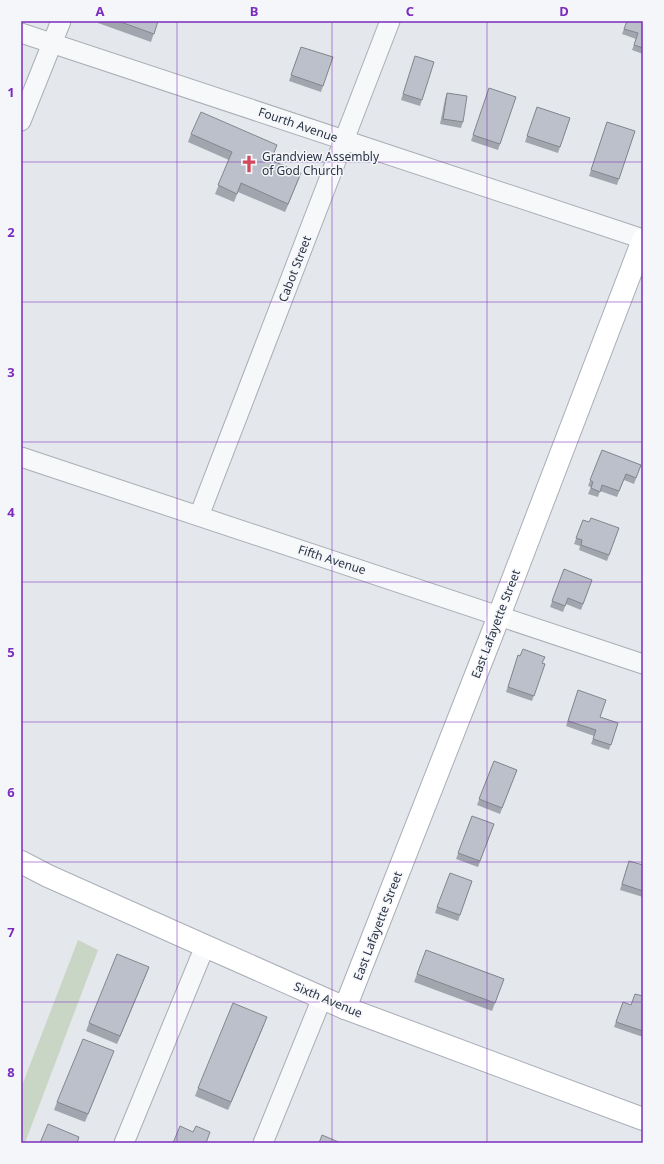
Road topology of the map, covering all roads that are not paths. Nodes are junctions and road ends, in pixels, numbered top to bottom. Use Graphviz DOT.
graph roads {
  1 [pos="60,21"];
  2 [pos="390,21"];
  3 [pos="21,33"];
  4 [pos="52,43"];
  5 [pos="21,122"];
  6 [pos="344,140"];
  7 [pos="643,239"];
  8 [pos="21,457"];
  9 [pos="200,516"];
  10 [pos="499,616"];
  11 [pos="643,664"];
  12 [pos="21,862"];
  13 [pos="205,946"];
  14 [pos="322,998"];
  15 [pos="345,1008"];
  16 [pos="643,1119"];
  17 [pos="124,1143"];
  18 [pos="263,1143"];
  1 -- 4 [label="street"];
  2 -- 6 [label="street, Cabot Street"];
  3 -- 4 [label="street, Fourth Avenue"];
  4 -- 5 [label="street"];
  4 -- 6 [label="street, Fourth Avenue"];
  6 -- 7 [label="street, Fourth Avenue"];
  6 -- 9 [label="street, Cabot Street"];
  7 -- 10 [label="street, East Lafayette Street"];
  8 -- 9 [label="street, Fifth Avenue"];
  9 -- 10 [label="street, Fifth Avenue"];
  10 -- 11 [label="street, Fifth Avenue"];
  10 -- 15 [label="street, East Lafayette Street"];
  12 -- 13 [label="street, Sixth Avenue"];
  13 -- 14 [label="street, Sixth Avenue"];
  13 -- 17 [label="street"];
  14 -- 15 [label="street, Sixth Avenue"];
  14 -- 18 [label="street"];
  15 -- 16 [label="street, Sixth Avenue"];
}
